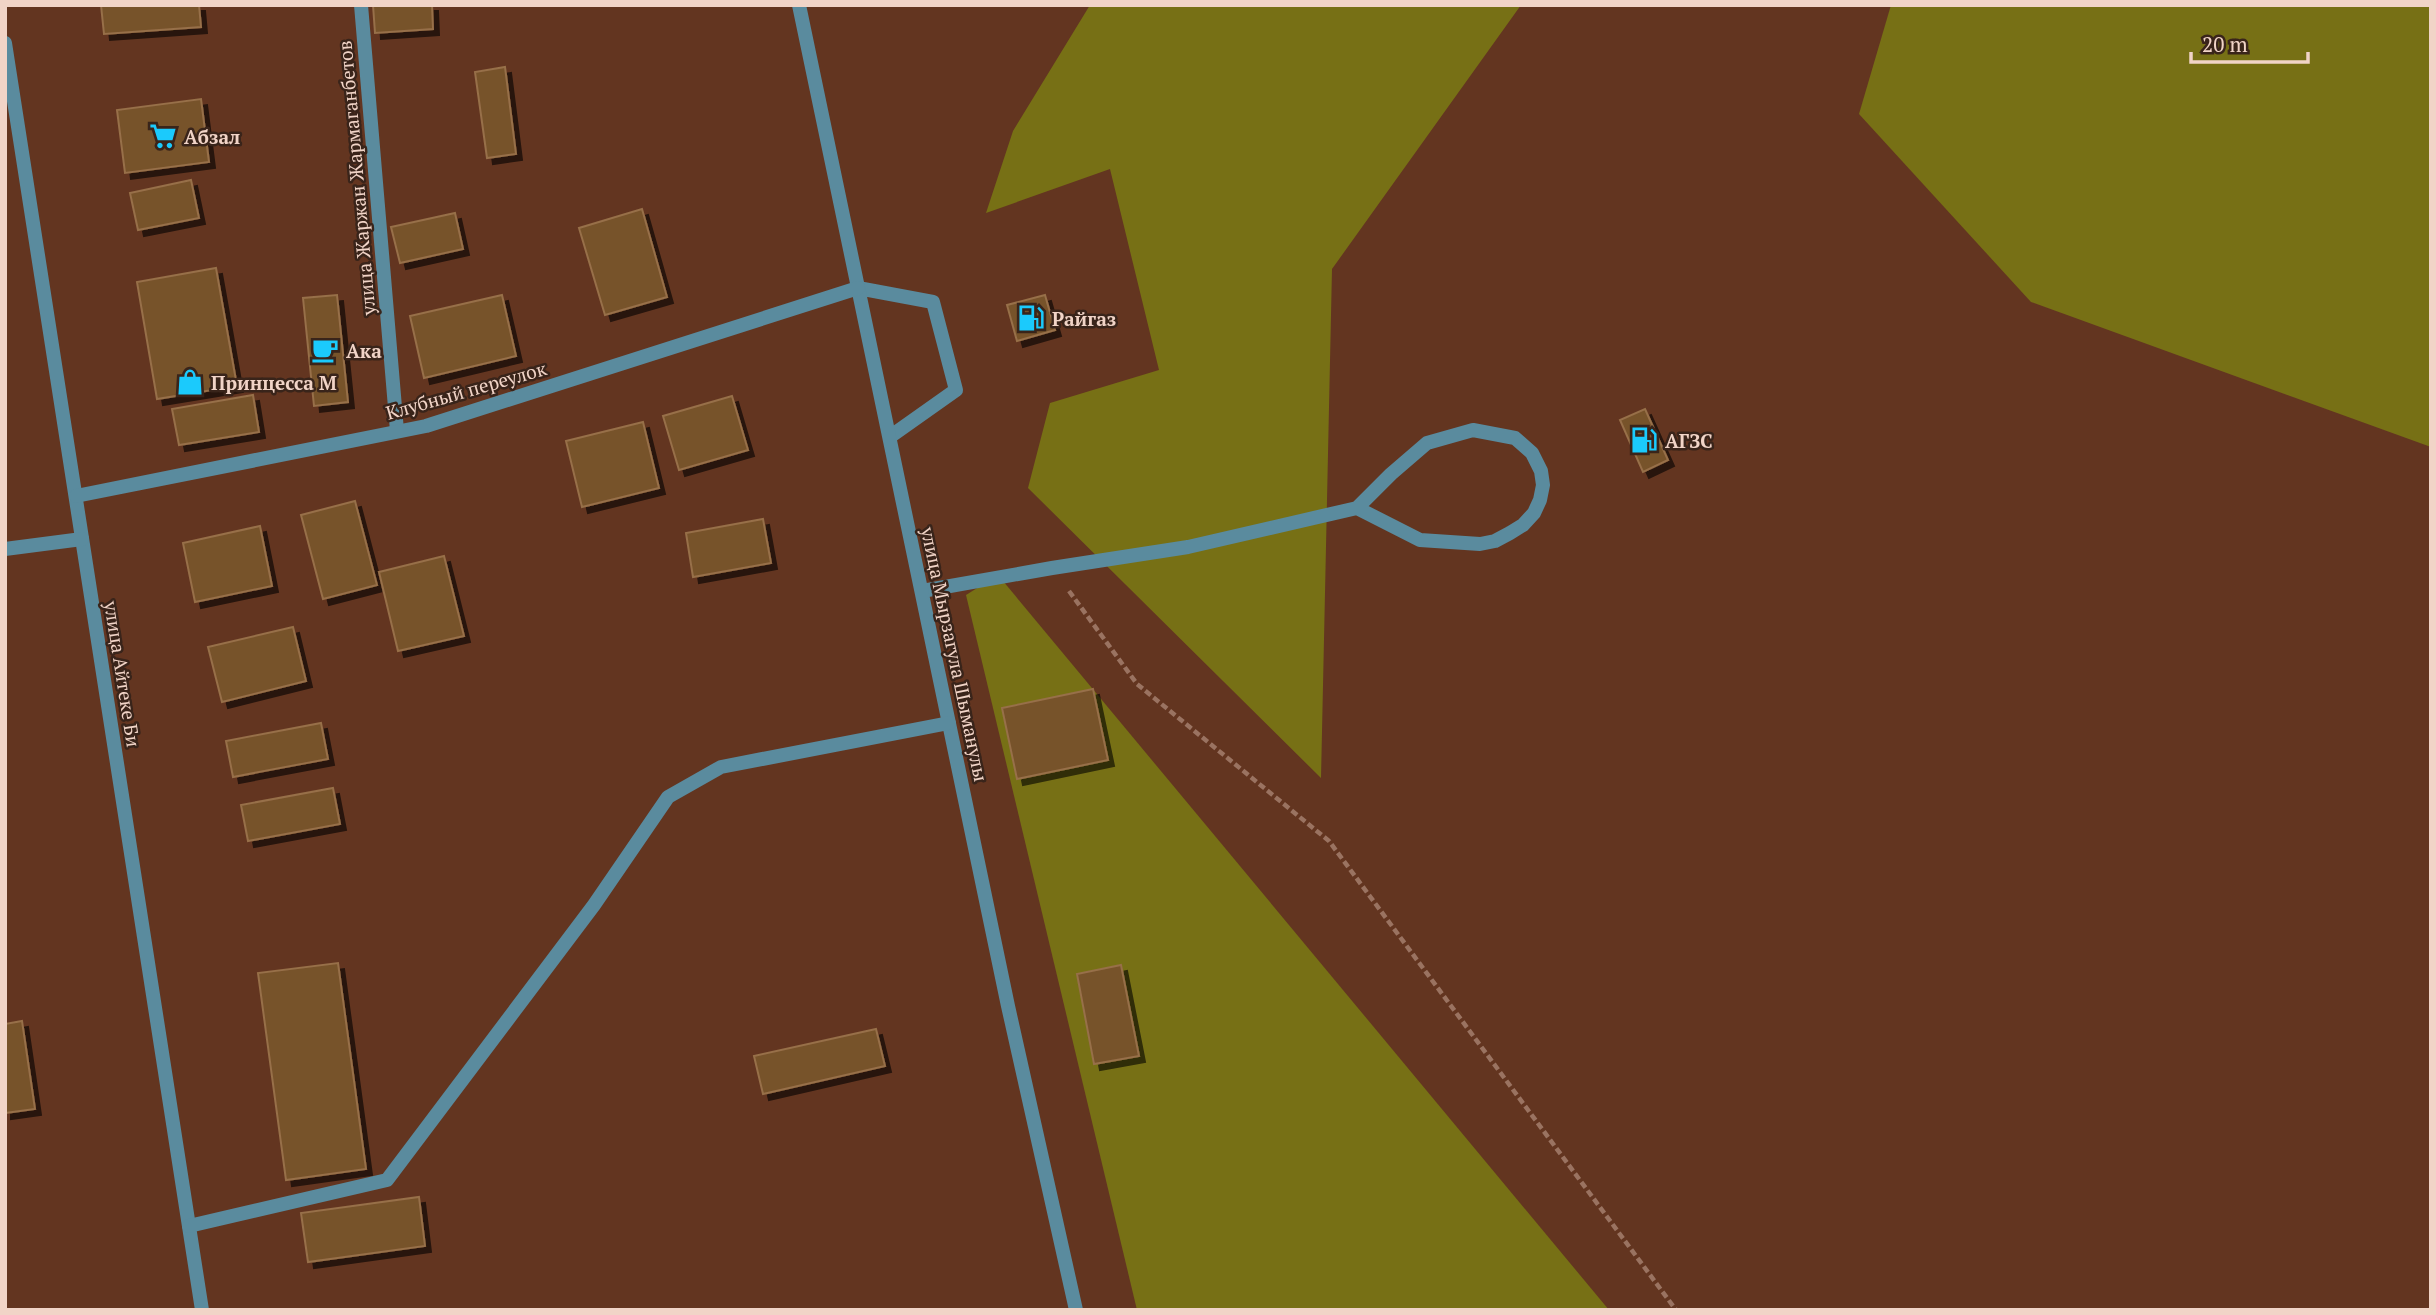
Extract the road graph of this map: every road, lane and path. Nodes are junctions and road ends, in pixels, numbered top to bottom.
1 (361, 5) edge
2 (799, 5) edge
3 (5, 43) edge
4 (858, 288) junction
5 (397, 431) junction
6 (891, 436) junction
7 (76, 496) junction
8 (1357, 508) junction
9 (82, 539) junction
10 (5, 549) edge
11 (1052, 568) junction
12 (922, 592) junction
13 (949, 723) junction
14 (189, 1226) junction
15 (202, 1310) edge
16 (1076, 1310) edge
17 (1676, 1310) edge

1 - 5 street, улица Жаржан Жармаганбетов
2 - 4 street, улица Мырзагула Шыманулы
3 - 7 street, улица Айтеке Би
4 - 5 street, Клубный переулок
4 - 6 street, улица Мырзагула Шыманулы
4 - 6 street
5 - 7 street, Клубный переулок
6 - 12 street, улица Мырзагула Шыманулы
7 - 9 street, улица Айтеке Би
8 - 8 street
8 - 11 street
9 - 10 street
9 - 14 street, улица Айтеке Би
11 - 12 street
11 - 17 path
12 - 13 street, улица Мырзагула Шыманулы
13 - 14 street
13 - 16 street, улица Мырзагула Шыманулы
14 - 15 street, улица Айтеке Би

